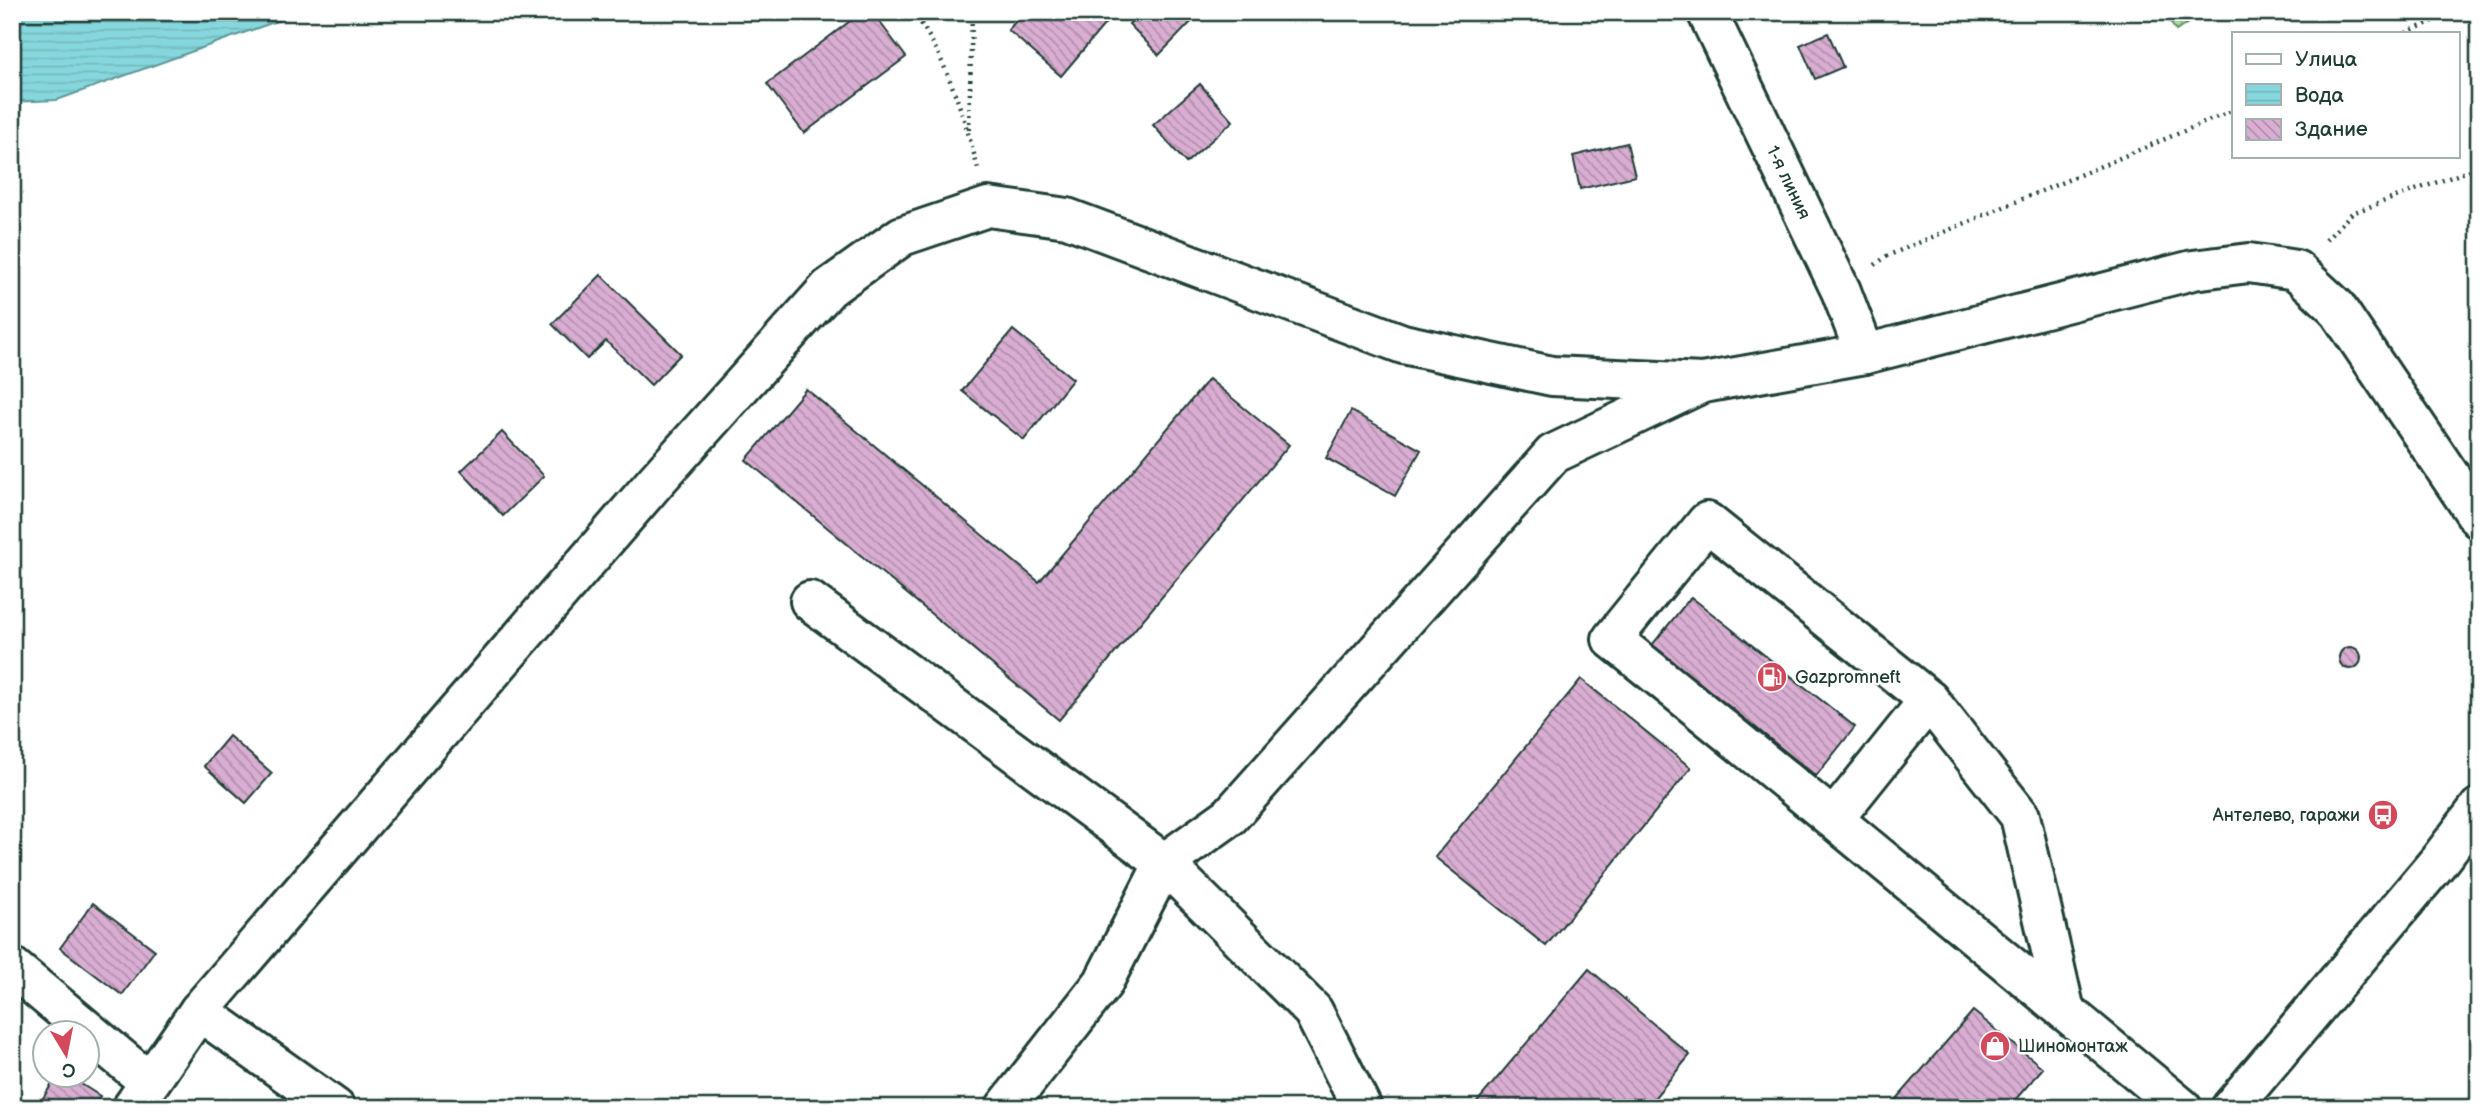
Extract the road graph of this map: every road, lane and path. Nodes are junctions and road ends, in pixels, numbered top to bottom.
1 (913, 12) edge
2 (972, 12) edge
3 (1707, 12) edge
4 (2453, 12) edge
5 (2408, 32) edge
6 (2232, 111) edge
7 (969, 132) junction
8 (2479, 167) edge
9 (988, 207) junction
10 (2295, 270) junction
11 (1841, 291) junction
12 (1865, 354) junction
13 (1703, 383) junction
14 (2479, 519) edge
15 (810, 601) dead end
16 (1929, 700) junction
17 (2479, 808) edge
18 (1835, 817) junction
19 (1164, 863) junction
20 (12, 967) edge
21 (199, 1011) junction
22 (2065, 1011) junction
23 (141, 1095) edge
24 (335, 1108) edge
25 (1005, 1108) edge
26 (1362, 1108) edge
27 (2182, 1108) edge
28 (2231, 1108) edge

1 - 7 path
2 - 7 path
3 - 11 street, 1-я линия
4 - 5 path
6 - 11 path
7 - 9 path
8 - 10 path
9 - 13 street
9 - 21 street
10 - 12 street
10 - 14 street
11 - 12 street, 1-я линия
12 - 13 street
13 - 19 street
15 - 19 street
16 - 18 street
16 - 18 street
16 - 22 street
17 - 28 street
18 - 22 street
19 - 25 street
19 - 26 street
20 - 23 street
21 - 23 street
21 - 24 street
22 - 27 street

